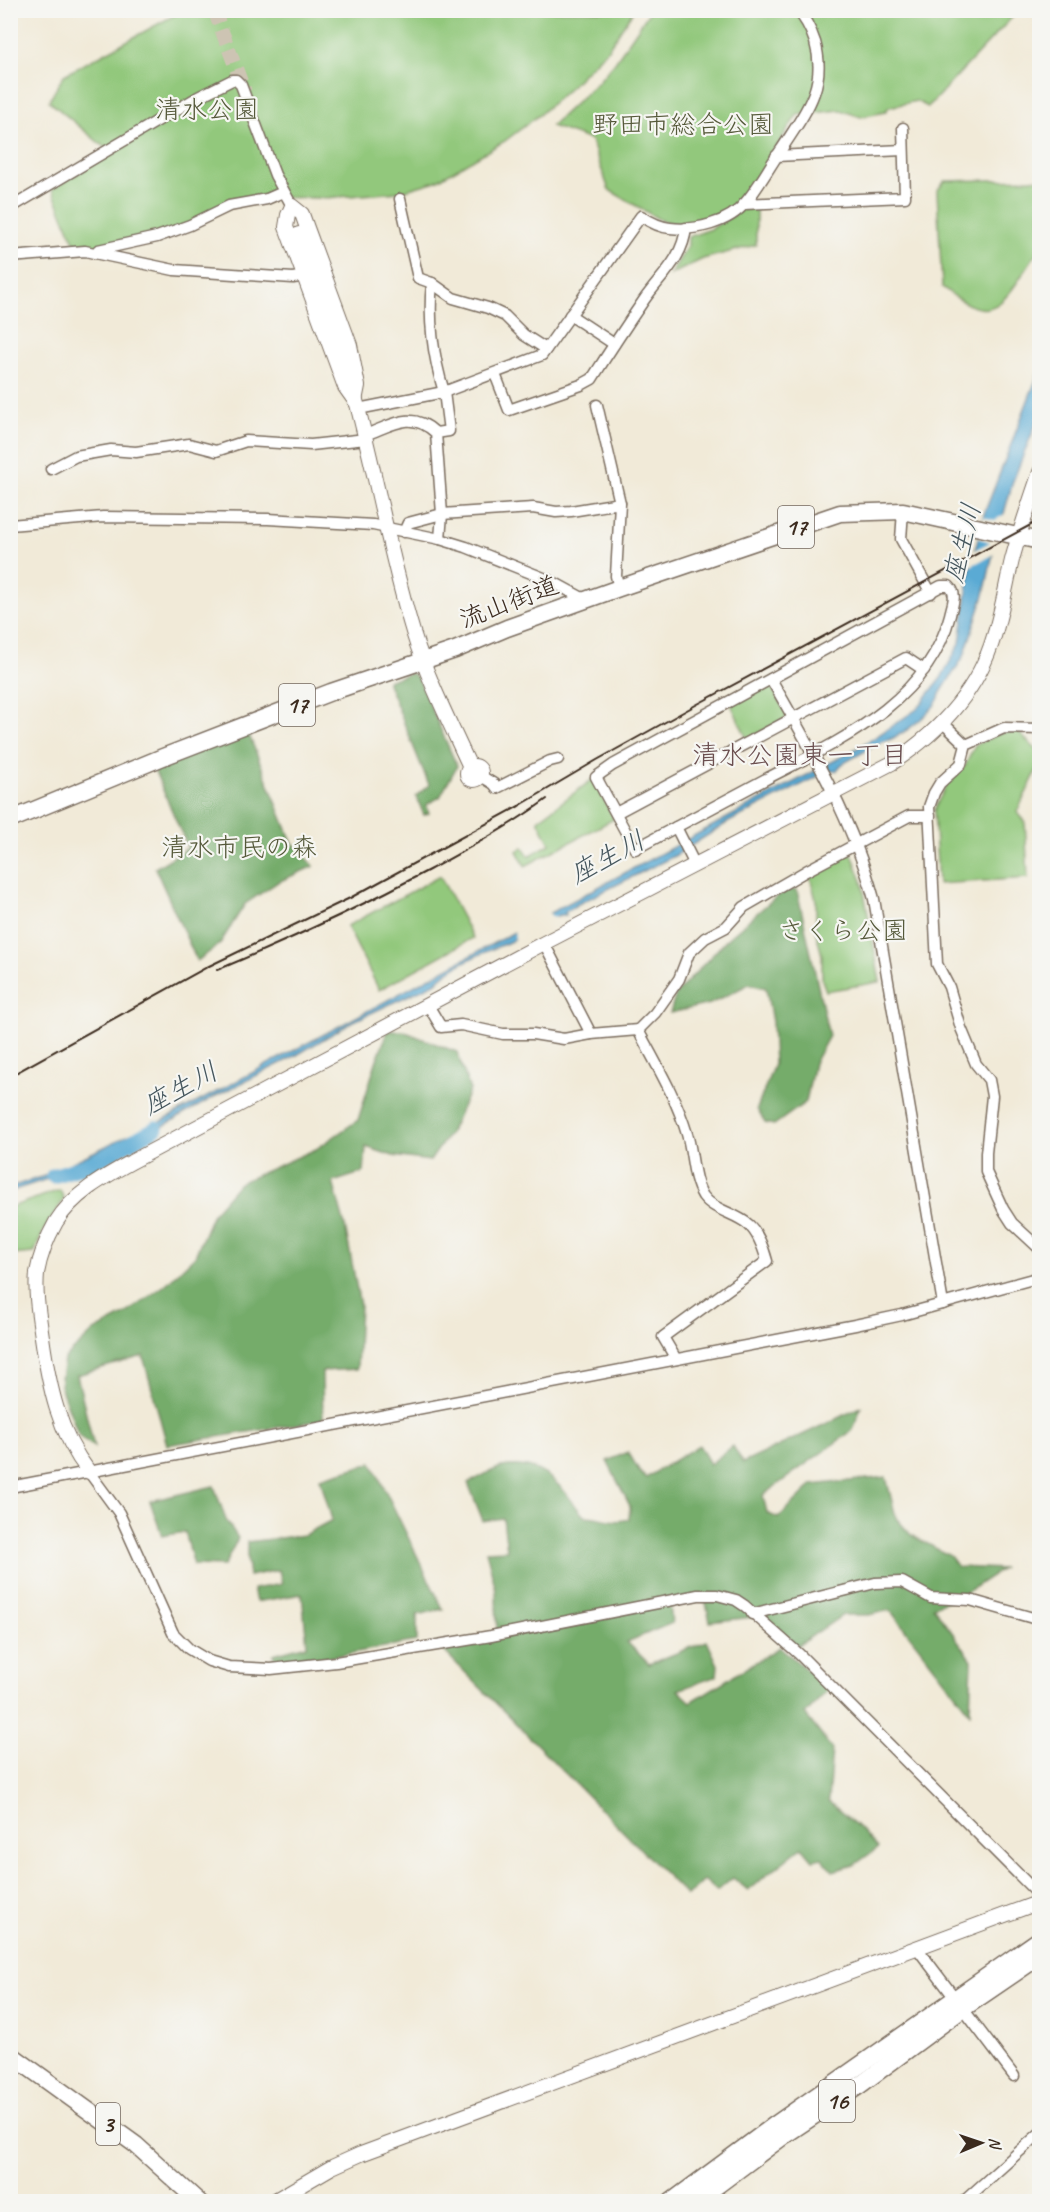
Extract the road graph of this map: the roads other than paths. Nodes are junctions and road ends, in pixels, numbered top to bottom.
1 (797, 10) edge
2 (903, 128) dead end
3 (903, 150) junction
4 (777, 156) junction
5 (283, 192) junction
6 (400, 199) dead end
7 (744, 204) junction
8 (292, 206) junction
9 (10, 208) edge
10 (686, 228) junction
11 (299, 234) dead end
12 (94, 252) junction
13 (10, 257) edge
14 (305, 276) junction
15 (432, 283) junction
16 (570, 315) junction
17 (614, 344) junction
18 (546, 349) junction
19 (495, 374) junction
20 (444, 392) junction
21 (356, 405) junction
22 (597, 405) dead end
23 (436, 433) junction
24 (365, 437) junction
25 (51, 470) dead end
26 (1040, 472) edge
27 (620, 503) junction
28 (903, 511) junction
29 (442, 514) junction
30 (10, 525) edge
31 (385, 527) junction
32 (404, 531) junction
33 (1014, 536) junction
34 (440, 539) junction
35 (1040, 541) edge
36 (619, 588) junction
37 (930, 593) junction
38 (586, 600) junction
39 (423, 661) junction
40 (924, 669) junction
41 (771, 679) junction
42 (793, 718) junction
43 (944, 723) junction
44 (1040, 729) edge
45 (966, 745) junction
46 (814, 757) junction
47 (558, 759) dead end
48 (475, 772) joint
49 (830, 789) junction
50 (616, 813) junction
51 (930, 816) junction
52 (10, 820) edge
53 (678, 830) junction
54 (857, 845) junction
55 (692, 859) junction
56 (544, 943) junction
57 (428, 1005) junction
58 (638, 1030) junction
59 (591, 1034) junction
60 (1040, 1249) edge
61 (1040, 1276) edge
62 (943, 1304) junction
63 (676, 1359) junction
64 (90, 1472) junction
65 (10, 1487) edge
66 (752, 1614) junction
67 (1040, 1620) edge
68 (1040, 1896) edge
69 (1040, 1902) edge
70 (1040, 1939) edge
71 (917, 1948) junction
72 (1040, 1956) edge
73 (960, 2003) junction
74 (10, 2054) edge
75 (1014, 2076) dead end
76 (776, 2124) junction
77 (1040, 2133) edge
78 (705, 2191) edge
79 (199, 2202) edge
80 (272, 2202) edge
81 (657, 2202) edge
82 (671, 2202) edge
83 (694, 2202) edge
84 (963, 2202) edge

1 - 4 street
2 - 3 street
3 - 4 street
3 - 7 street
4 - 7 street
5 - 8 street
5 - 9 street
5 - 12 street
6 - 15 street
7 - 10 street
8 - 14 street
8 - 21 street
10 - 16 street
10 - 17 street
11 - 21 street
12 - 13 street
12 - 14 street
14 - 21 street
15 - 18 street
15 - 20 street
16 - 17 street
16 - 18 street
17 - 19 street
18 - 19 street
19 - 20 street
20 - 21 street
20 - 23 street
21 - 24 street
22 - 27 street
23 - 24 street
23 - 29 street
24 - 25 street
24 - 31 street
26 - 33 street
27 - 29 street
27 - 36 street
28 - 33 main road, 流山街道 / 17
28 - 36 main road, 流山街道 / 17
28 - 37 street
29 - 32 street
29 - 34 street
30 - 31 street
31 - 32 street
31 - 39 street
32 - 34 street
33 - 35 main road, 流山街道 / 17
33 - 43 street
34 - 38 street
36 - 38 main road, 流山街道 / 17
37 - 40 street
37 - 41 street
38 - 39 main road, 流山街道 / 17
39 - 48 street
39 - 52 main road, 流山街道 / 17
40 - 42 street
40 - 46 street
41 - 42 street
41 - 50 street
42 - 46 street
42 - 50 street
43 - 45 street
43 - 49 street
44 - 45 street
45 - 51 street
46 - 49 street
46 - 53 street
47 - 48 street
49 - 54 street
49 - 55 street
50 - 53 street
51 - 54 street
51 - 60 street
53 - 55 street
54 - 58 street
54 - 62 street
55 - 56 street
56 - 57 street
56 - 59 street
57 - 59 street
57 - 64 street
58 - 59 street
58 - 63 street
61 - 62 street
62 - 63 street
63 - 64 street
64 - 65 street
64 - 66 street
66 - 67 street
66 - 68 street
69 - 71 street
70 - 73 main road, 16
71 - 73 street
71 - 80 street
72 - 73 main road, 16
73 - 75 street
73 - 76 main road, 16
73 - 78 main road, 16
74 - 79 main road, 3
76 - 78 main road, 16
76 - 81 main road, 16
77 - 84 street
78 - 82 main road, 16
78 - 83 main road, 16

